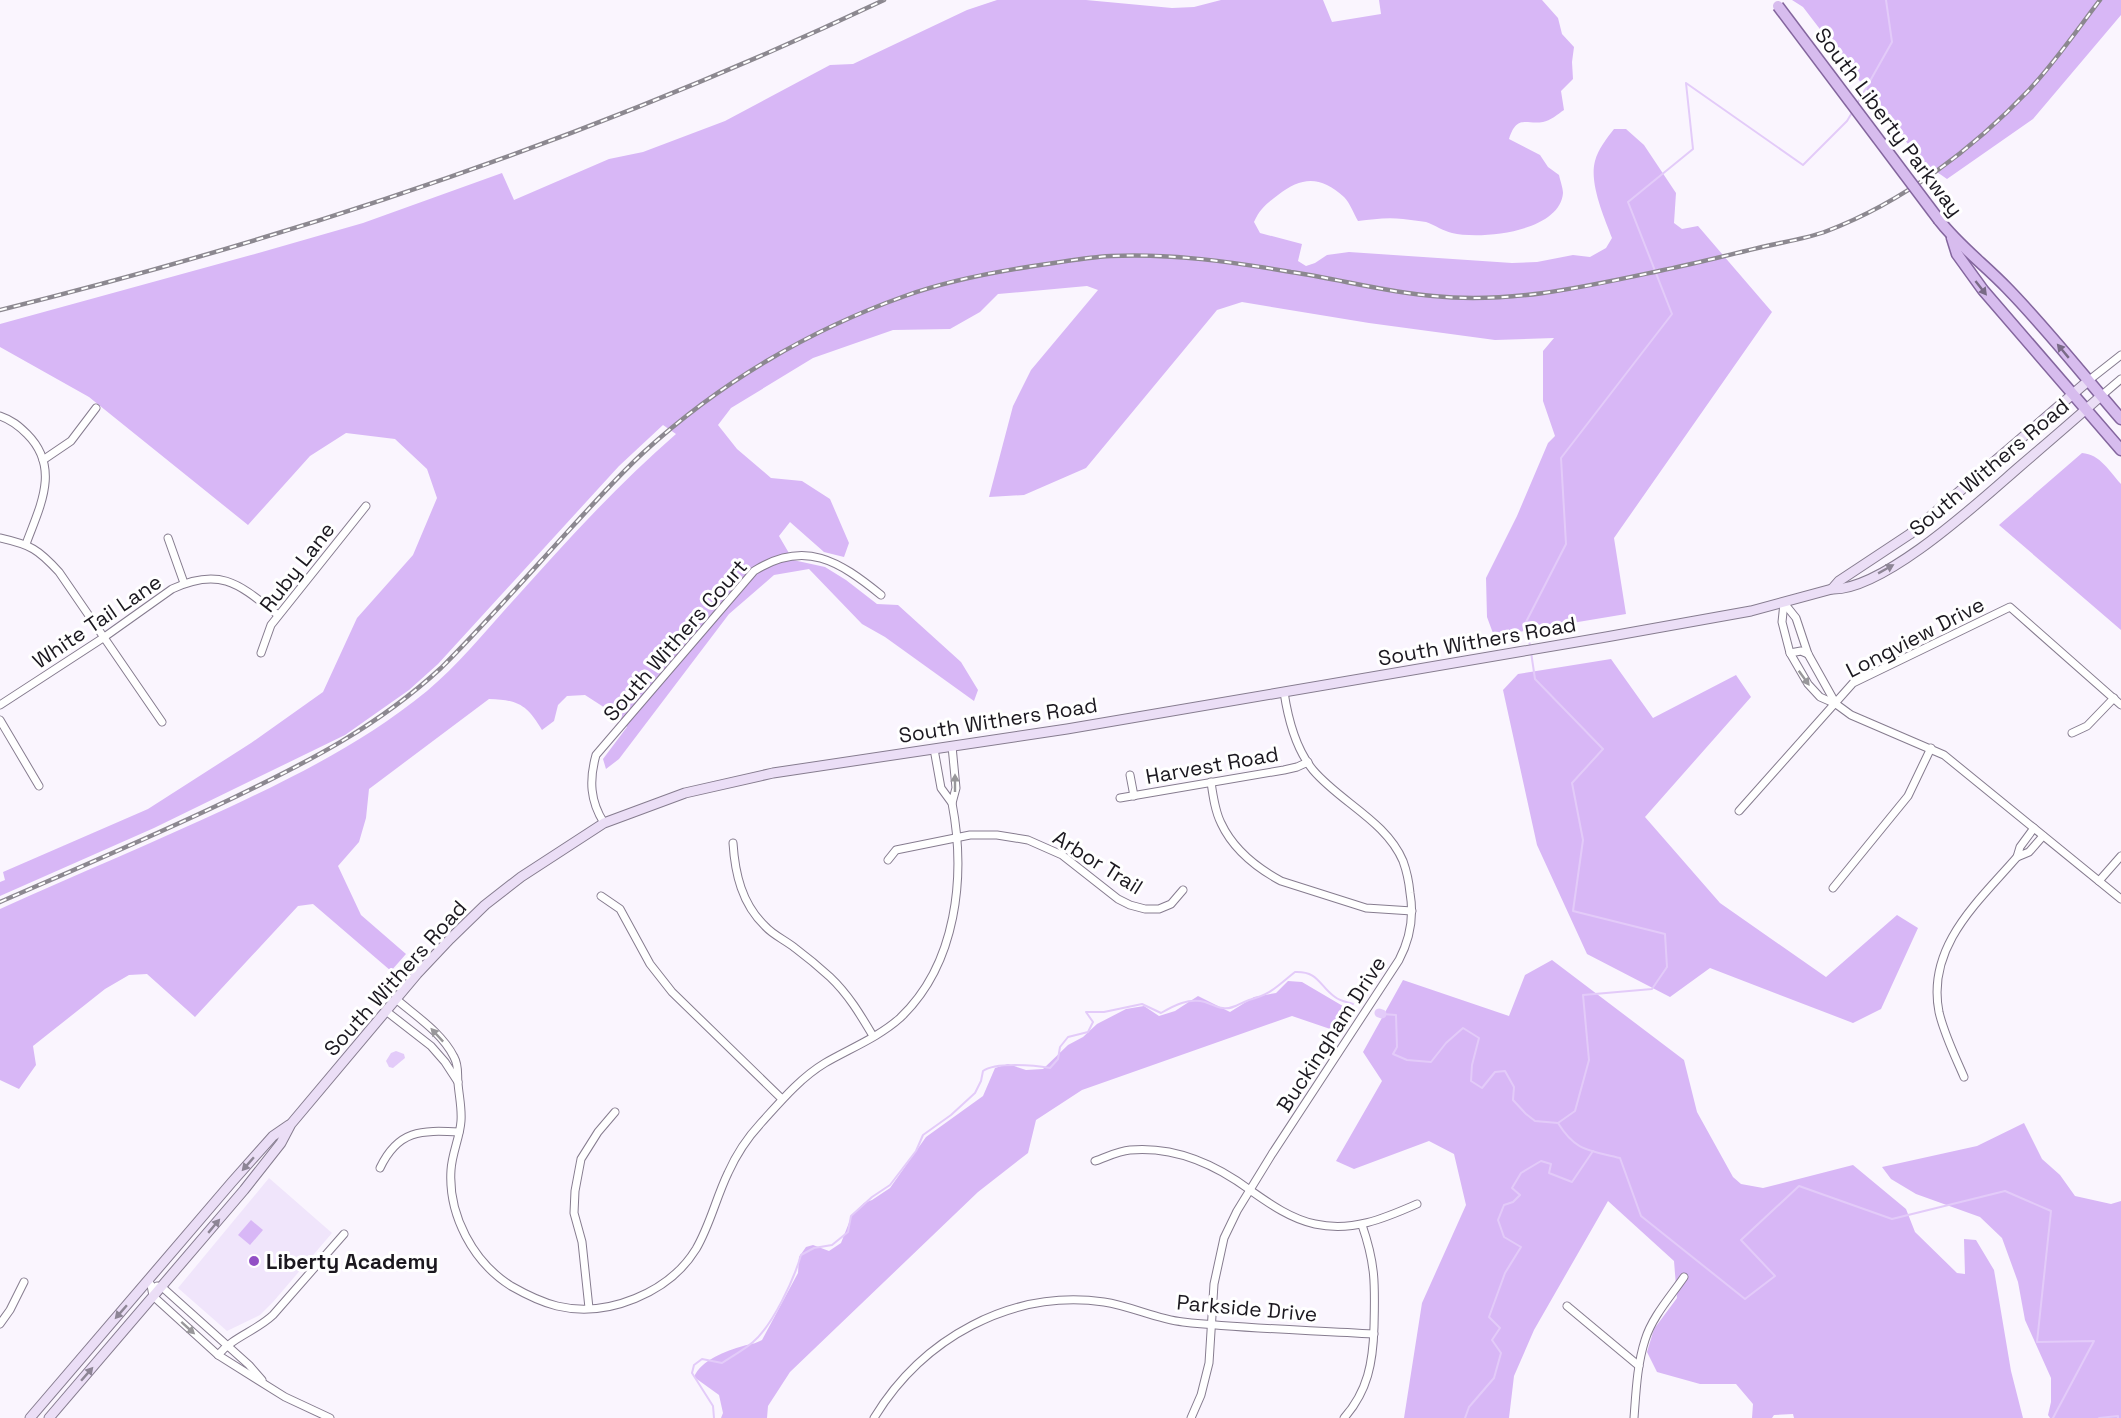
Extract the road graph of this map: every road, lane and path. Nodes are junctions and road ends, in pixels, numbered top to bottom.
1 (1776, 3) edge
2 (1952, 238) junction
3 (2121, 355) edge
4 (2121, 379) edge
5 (2088, 381) junction
6 (2073, 394) junction
7 (2101, 396) junction
8 (96, 408) dead end
9 (2086, 409) junction
10 (0, 416) edge
11 (2121, 419) edge
12 (2121, 450) edge
13 (43, 460) junction
14 (366, 506) dead end
15 (0, 538) edge
16 (168, 538) dead end
17 (26, 544) junction
18 (184, 583) junction
19 (1832, 589) junction
20 (881, 595) dead end
21 (1784, 603) junction
22 (278, 615) junction
23 (103, 638) junction
24 (261, 653) dead end
25 (1790, 653) junction
26 (1808, 654) junction
27 (1284, 692) junction
28 (2114, 698) junction
29 (1836, 704) junction
30 (0, 705) edge
31 (2121, 705) edge
32 (0, 720) edge
33 (162, 722) dead end
34 (2072, 733) dead end
35 (952, 746) junction
36 (1931, 748) junction
37 (934, 749) junction
38 (1308, 762) junction
39 (1130, 776) dead end
40 (1211, 782) junction
41 (39, 786) dead end
42 (1134, 796) junction
43 (1120, 798) dead end
44 (952, 803) junction
45 (1739, 811) dead end
46 (604, 823) junction
47 (2034, 828) junction
48 (2043, 836) junction
49 (957, 838) junction
50 (733, 843) dead end
51 (2017, 856) junction
52 (2121, 856) edge
53 (888, 860) dead end
54 (2098, 881) junction
55 (1833, 888) dead end
56 (1183, 890) dead end
57 (602, 896) dead end
58 (2121, 899) edge
59 (1412, 911) junction
60 (396, 999) junction
61 (386, 1011) junction
62 (873, 1036) junction
63 (1964, 1077) dead end
64 (458, 1082) junction
65 (782, 1099) junction
66 (615, 1112) dead end
67 (291, 1124) junction
68 (459, 1132) junction
69 (1095, 1161) dead end
70 (380, 1168) dead end
71 (1250, 1190) junction
72 (1417, 1204) dead end
73 (1362, 1226) junction
74 (344, 1234) dead end
75 (1684, 1277) dead end
76 (24, 1282) dead end
77 (150, 1282) junction
78 (162, 1287) junction
79 (153, 1296) junction
80 (1567, 1306) dead end
81 (589, 1308) junction
82 (0, 1324) edge
83 (1212, 1324) junction
84 (1374, 1334) junction
85 (226, 1344) junction
86 (218, 1355) junction
87 (1639, 1366) junction
88 (266, 1384) junction
89 (1195, 1417) edge
90 (30, 1418) edge
91 (49, 1418) edge
92 (330, 1418) edge
93 (874, 1418) edge
94 (1344, 1418) edge
95 (1634, 1418) edge

1 - 2 main road, South Liberty Parkway, bridge
5 -> 2 main road, South Liberty Parkway
2 -> 6 main road, South Liberty Parkway
3 - 5 street
4 - 7 street
5 - 6 main road, South Withers Road
5 - 7 main road, South Liberty Parkway
6 - 9 main road, South Liberty Parkway
6 - 19 main road, South Withers Road
7 - 9 main road, South Withers Road
7 - 11 main road, South Liberty Parkway
8 - 13 street
9 - 12 main road, South Liberty Parkway
19 -> 9 main road, South Withers Road
10 - 13 street
13 - 17 street
14 - 22 street, Ruby Lane
15 - 17 street
16 - 18 street
17 - 23 street
18 - 22 street, White Tail Lane
18 - 23 street, White Tail Lane
19 - 21 main road, South Withers Road
20 - 46 street, South Withers Court
21 - 25 street
21 - 26 street
21 - 27 main road, South Withers Road
22 - 24 street, Ruby Lane
23 - 30 street, White Tail Lane
23 - 33 street
25 - 26 street
25 -> 29 street
26 - 29 street
27 - 35 main road, South Withers Road
27 - 38 street, Buckingham Drive
28 - 29 street, Longview Drive
28 - 31 street, Longview Drive
28 - 34 street
29 - 36 street
29 - 45 street
32 - 41 street
35 - 37 main road, South Withers Road
44 -> 35 street
36 - 47 street
36 - 55 street
37 - 44 street
37 - 46 main road, South Withers Road
38 - 40 street, Harvest Road
38 - 59 street, Buckingham Drive
39 - 42 street
40 - 42 street, Harvest Road
40 - 59 street
42 - 43 street, Harvest Road
44 - 49 street
46 - 60 main road, South Withers Road
47 - 48 street
47 - 51 street
48 - 51 street
48 - 54 street
49 - 53 street, Arbor Trail
49 - 56 street, Arbor Trail
49 - 62 street
50 - 62 street
51 - 63 street
52 - 54 street
54 - 58 street
57 - 65 street
59 - 71 street, Buckingham Drive
60 - 61 main road, South Withers Road
64 -> 60 street
61 - 64 street
61 - 67 main road, South Withers Road
62 - 65 street
64 - 68 street
65 - 81 street
66 - 81 street
67 -> 77 main road, South Withers Road
78 -> 67 main road, South Withers Road
68 - 70 street
68 - 81 street
69 - 71 street
71 - 73 street
71 - 83 street, Buckingham Drive
72 - 73 street
73 - 84 street
74 - 85 street
75 - 87 street
76 - 82 street
77 - 78 street
77 - 79 street
77 -> 90 main road, South Withers Road
78 - 79 main road, South Withers Road
78 - 85 street
79 -> 86 street
91 -> 79 main road, South Withers Road
80 - 87 street
83 - 84 street, Parkside Drive
83 - 89 street, Buckingham Drive
83 - 93 street, Parkside Drive
84 - 94 street
85 - 86 street
85 - 88 street
86 - 88 street
87 - 95 street
88 - 92 street

